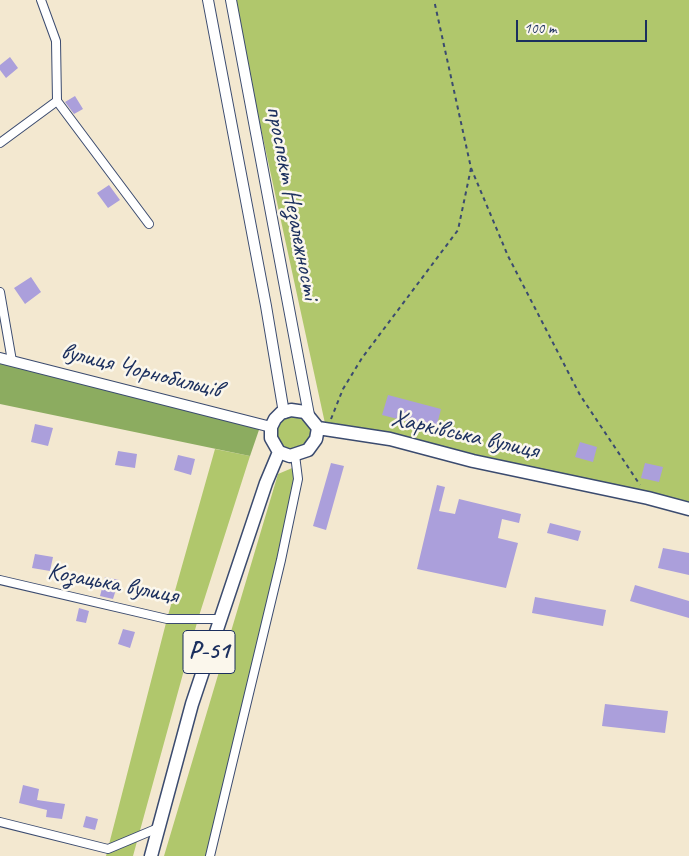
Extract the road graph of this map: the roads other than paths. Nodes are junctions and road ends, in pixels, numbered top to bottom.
1 (40, 0) edge
2 (208, 0) edge
3 (231, 0) edge
4 (56, 101) junction
5 (0, 143) edge
6 (149, 224) dead end
7 (0, 292) edge
8 (0, 358) edge
9 (12, 361) junction
10 (284, 413) junction
11 (309, 415) junction
12 (271, 427) junction
13 (323, 428) junction
14 (279, 452) junction
15 (294, 455) junction
16 (689, 509) edge
17 (0, 580) edge
18 (220, 619) junction
19 (0, 822) edge
20 (158, 828) junction
21 (151, 856) edge
22 (210, 856) edge

1 - 4 street
2 - 10 street, проспект Незалежності
3 - 11 street, проспект Незалежності
4 - 5 street
4 - 6 street
7 - 9 street
8 - 9 street, вулиця Чорнобильців
9 - 12 street, вулиця Чорнобильців
10 - 11 main road
10 - 12 main road
11 - 13 main road
12 - 14 main road
13 - 15 main road
13 - 16 main road, Харківська вулиця
14 - 15 main road
14 - 18 main road, Р-51
15 - 22 street
17 - 18 street, Козацька вулиця
18 - 20 main road, Р-51
19 - 20 street
20 - 21 main road, Р-51

